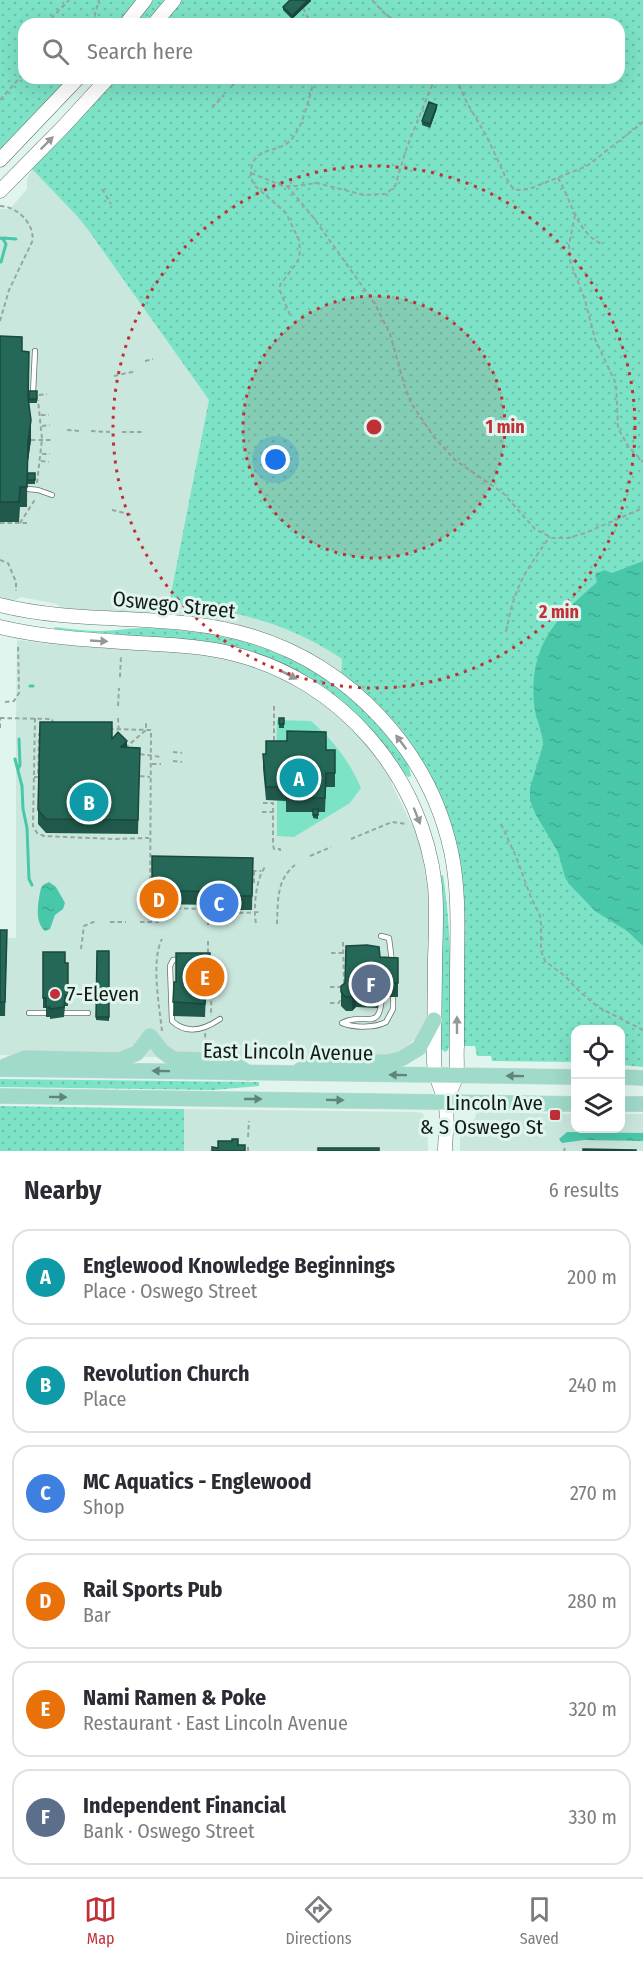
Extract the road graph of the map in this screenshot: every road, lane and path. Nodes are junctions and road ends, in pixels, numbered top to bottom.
1 (69, 0) edge
2 (99, 0) edge
3 (145, 0) edge
4 (174, 0) edge
5 (372, 0) edge
6 (299, 4) edge
7 (50, 18) edge
8 (94, 18) edge
9 (131, 18) edge
10 (159, 18) edge
11 (308, 18) edge
12 (391, 18) edge
13 (18, 80) edge
14 (72, 84) edge
15 (102, 84) edge
16 (313, 84) edge
17 (432, 84) edge
18 (459, 84) edge
19 (224, 95) dead end
20 (0, 99) edge
21 (212, 108) dead end
22 (642, 123) edge
23 (0, 160) edge
24 (250, 173) junction
25 (557, 177) junction
26 (287, 186) junction
27 (102, 189) dead end
28 (0, 191) edge
29 (111, 204) dead end
30 (0, 207) edge
31 (575, 215) junction
32 (602, 244) dead end
33 (290, 315) dead end
34 (0, 321) edge
35 (34, 351) dead end
36 (153, 359) dead end
37 (145, 362) dead end
38 (136, 371) dead end
39 (114, 376) dead end
40 (33, 393) edge
41 (47, 394) dead end
42 (49, 415) dead end
43 (41, 416) junction
44 (50, 425) dead end
45 (42, 426) junction
46 (67, 430) dead end
47 (80, 431) dead end
48 (91, 431) dead end
49 (110, 432) dead end
50 (122, 432) dead end
51 (144, 432) dead end
52 (42, 439) junction
53 (31, 440) edge
54 (52, 440) dead end
55 (42, 454) junction
56 (50, 454) dead end
57 (41, 461) junction
58 (49, 462) dead end
59 (643, 462) edge
60 (37, 486) dead end
61 (28, 489) edge
62 (36, 492) dead end
63 (52, 495) dead end
64 (643, 508) edge
65 (112, 510) dead end
66 (133, 516) dead end
67 (0, 523) edge
68 (20, 524) junction
69 (30, 524) dead end
70 (549, 537) junction
71 (0, 560) edge
72 (16, 591) dead end
73 (0, 604) edge
74 (0, 627) edge
75 (506, 632) dead end
76 (18, 644) dead end
77 (121, 657) dead end
78 (120, 677) dead end
79 (119, 688) dead end
80 (5, 702) dead end
81 (118, 706) dead end
82 (274, 706) dead end
83 (0, 718) edge
84 (35, 718) junction
85 (118, 718) dead end
86 (146, 722) dead end
87 (39, 727) edge
88 (53, 727) edge
89 (0, 728) edge
90 (105, 729) edge
91 (118, 730) junction
92 (146, 730) junction
93 (39, 734) junction
94 (46, 736) edge
95 (274, 741) edge
96 (122, 750) junction
97 (173, 752) dead end
98 (182, 753) dead end
99 (151, 756) junction
100 (161, 756) dead end
101 (173, 761) dead end
102 (182, 762) dead end
103 (151, 764) junction
104 (161, 764) dead end
105 (140, 776) edge
106 (34, 777) junction
107 (150, 777) junction
108 (267, 793) edge
109 (263, 803) dead end
110 (267, 804) junction
111 (262, 812) dead end
112 (273, 812) junction
113 (408, 824) dead end
114 (501, 824) dead end
115 (150, 838) junction
116 (351, 839) dead end
117 (331, 847) dead end
118 (280, 851) dead end
119 (310, 856) dead end
120 (295, 865) dead end
121 (266, 866) dead end
122 (245, 870) edge
123 (254, 871) junction
124 (261, 871) junction
125 (142, 876) dead end
126 (150, 876) junction
127 (257, 885) junction
128 (140, 908) dead end
129 (150, 908) junction
130 (159, 908) junction
131 (208, 909) junction
132 (256, 912) junction
133 (261, 912) dead end
134 (96, 921) dead end
135 (110, 922) dead end
136 (126, 922) dead end
137 (140, 922) dead end
138 (256, 923) dead end
139 (278, 924) dead end
140 (208, 925) dead end
141 (381, 936) dead end
142 (162, 939) dead end
143 (208, 939) dead end
144 (343, 942) dead end
145 (81, 949) dead end
146 (208, 953) edge
147 (331, 953) dead end
148 (343, 953) junction
149 (390, 953) junction
150 (186, 959) edge
151 (343, 959) junction
152 (352, 959) edge
153 (385, 959) edge
154 (208, 965) edge
155 (393, 974) edge
156 (393, 984) edge
157 (383, 986) edge
158 (330, 987) dead end
159 (344, 987) junction
160 (77, 993) dead end
161 (206, 993) edge
162 (211, 993) junction
163 (66, 1001) edge
164 (330, 1003) dead end
165 (29, 1013) dead end
166 (88, 1013) dead end
167 (205, 1015) edge
168 (211, 1015) junction
169 (205, 1019) dead end
170 (220, 1019) dead end
171 (435, 1020) junction
172 (205, 1029) dead end
173 (643, 1030) edge
174 (162, 1037) dead end
175 (206, 1048) dead end
176 (0, 1069) edge
177 (248, 1073) junction
178 (292, 1073) junction
179 (435, 1075) junction
180 (456, 1075) junction
181 (571, 1077) edge
182 (625, 1077) edge
183 (643, 1078) edge
184 (0, 1096) edge
185 (445, 1102) junction
186 (571, 1104) edge
187 (625, 1104) edge
188 (643, 1104) edge
189 (249, 1121) dead end
190 (248, 1137) dead end
191 (239, 1148) edge
192 (248, 1149) edge
193 (445, 1151) edge

1 - 7 path
2 - 8 path
3 - 9 main road
4 - 10 main road
5 - 12 path
6 - 11 path
13 - 20 path
14 - 23 main road
28 -> 15 main road
16 - 24 path
17 - 26 path
18 - 25 path
19 - 21 path
22 - 25 path
24 - 26 path
24 - 33 path
25 - 31 path
26 - 70 path
27 - 29 path
30 - 34 path
31 - 32 path
31 - 59 path
35 - 40 lane
36 - 37 path
38 - 39 path
41 - 43 path
42 - 43 path
43 - 45 path
44 - 45 path
45 - 52 path
46 - 47 path
48 - 49 path
50 - 51 path
52 - 53 path
52 - 54 path
52 - 55 path
55 - 56 path
55 - 57 path
57 - 58 path
57 - 60 path
61 - 63 lane
62 - 68 path
64 - 70 path
65 - 66 path
67 - 68 path
68 - 69 path
70 - 75 path
71 - 72 path
180 -> 73 main road, Oswego Street
74 -> 171 main road, Oswego Street
76 - 80 path
77 - 78 path
79 - 81 path
82 - 95 path
83 - 84 path
83 - 89 path
84 - 88 path
84 - 106 path
85 - 91 path
86 - 92 path
87 - 93 path
90 - 91 path
91 - 92 path
91 - 96 path
92 - 96 path
92 - 99 path
93 - 94 path
93 - 106 path
96 - 99 path
97 - 98 path
99 - 100 path
99 - 103 path
101 - 102 path
103 - 104 path
103 - 107 path
105 - 107 path
106 - 115 path
107 - 115 path
108 - 110 path
109 - 110 path
110 - 112 path
111 - 112 path
112 - 118 path
113 - 116 path
114 - 173 path
115 - 126 path
117 - 119 path
120 - 139 path
121 - 124 path
122 - 123 path
123 - 124 path
123 - 127 path
124 - 127 path
125 - 126 path
126 - 129 path
127 - 132 path
128 - 129 path
129 - 130 path
130 - 131 path
130 - 137 path
131 - 132 path
131 - 140 path
132 - 133 path
132 - 138 path
134 - 145 path
135 - 136 path
141 - 149 lane
142 - 174 path
143 - 146 path
144 - 148 path
147 - 148 path
148 - 151 path
149 - 153 lane
149 - 155 lane
150 - 170 lane
151 - 152 path
151 - 159 path
154 - 162 path
156 - 157 lane
158 - 159 path
159 - 164 path
160 - 163 path
161 - 162 path
162 - 168 path
165 - 166 lane
167 - 168 path
168 - 169 path
171 - 178 main road
171 - 179 main road, Oswego Street
172 - 175 path
177 -> 176 main road, East Lincoln Avenue
176 - 177 main road
177 - 178 main road, East Lincoln Avenue
179 -> 178 main road, East Lincoln Avenue
179 - 180 main road, East Lincoln Avenue
179 - 185 main road, Oswego Street
181 -> 180 main road, East Lincoln Avenue
180 - 185 main road, Oswego Street
182 - 183 main road
184 -> 185 main road
185 - 186 main road
185 - 193 main road, Oswego Street
187 - 188 main road
189 - 190 path
191 - 192 path

